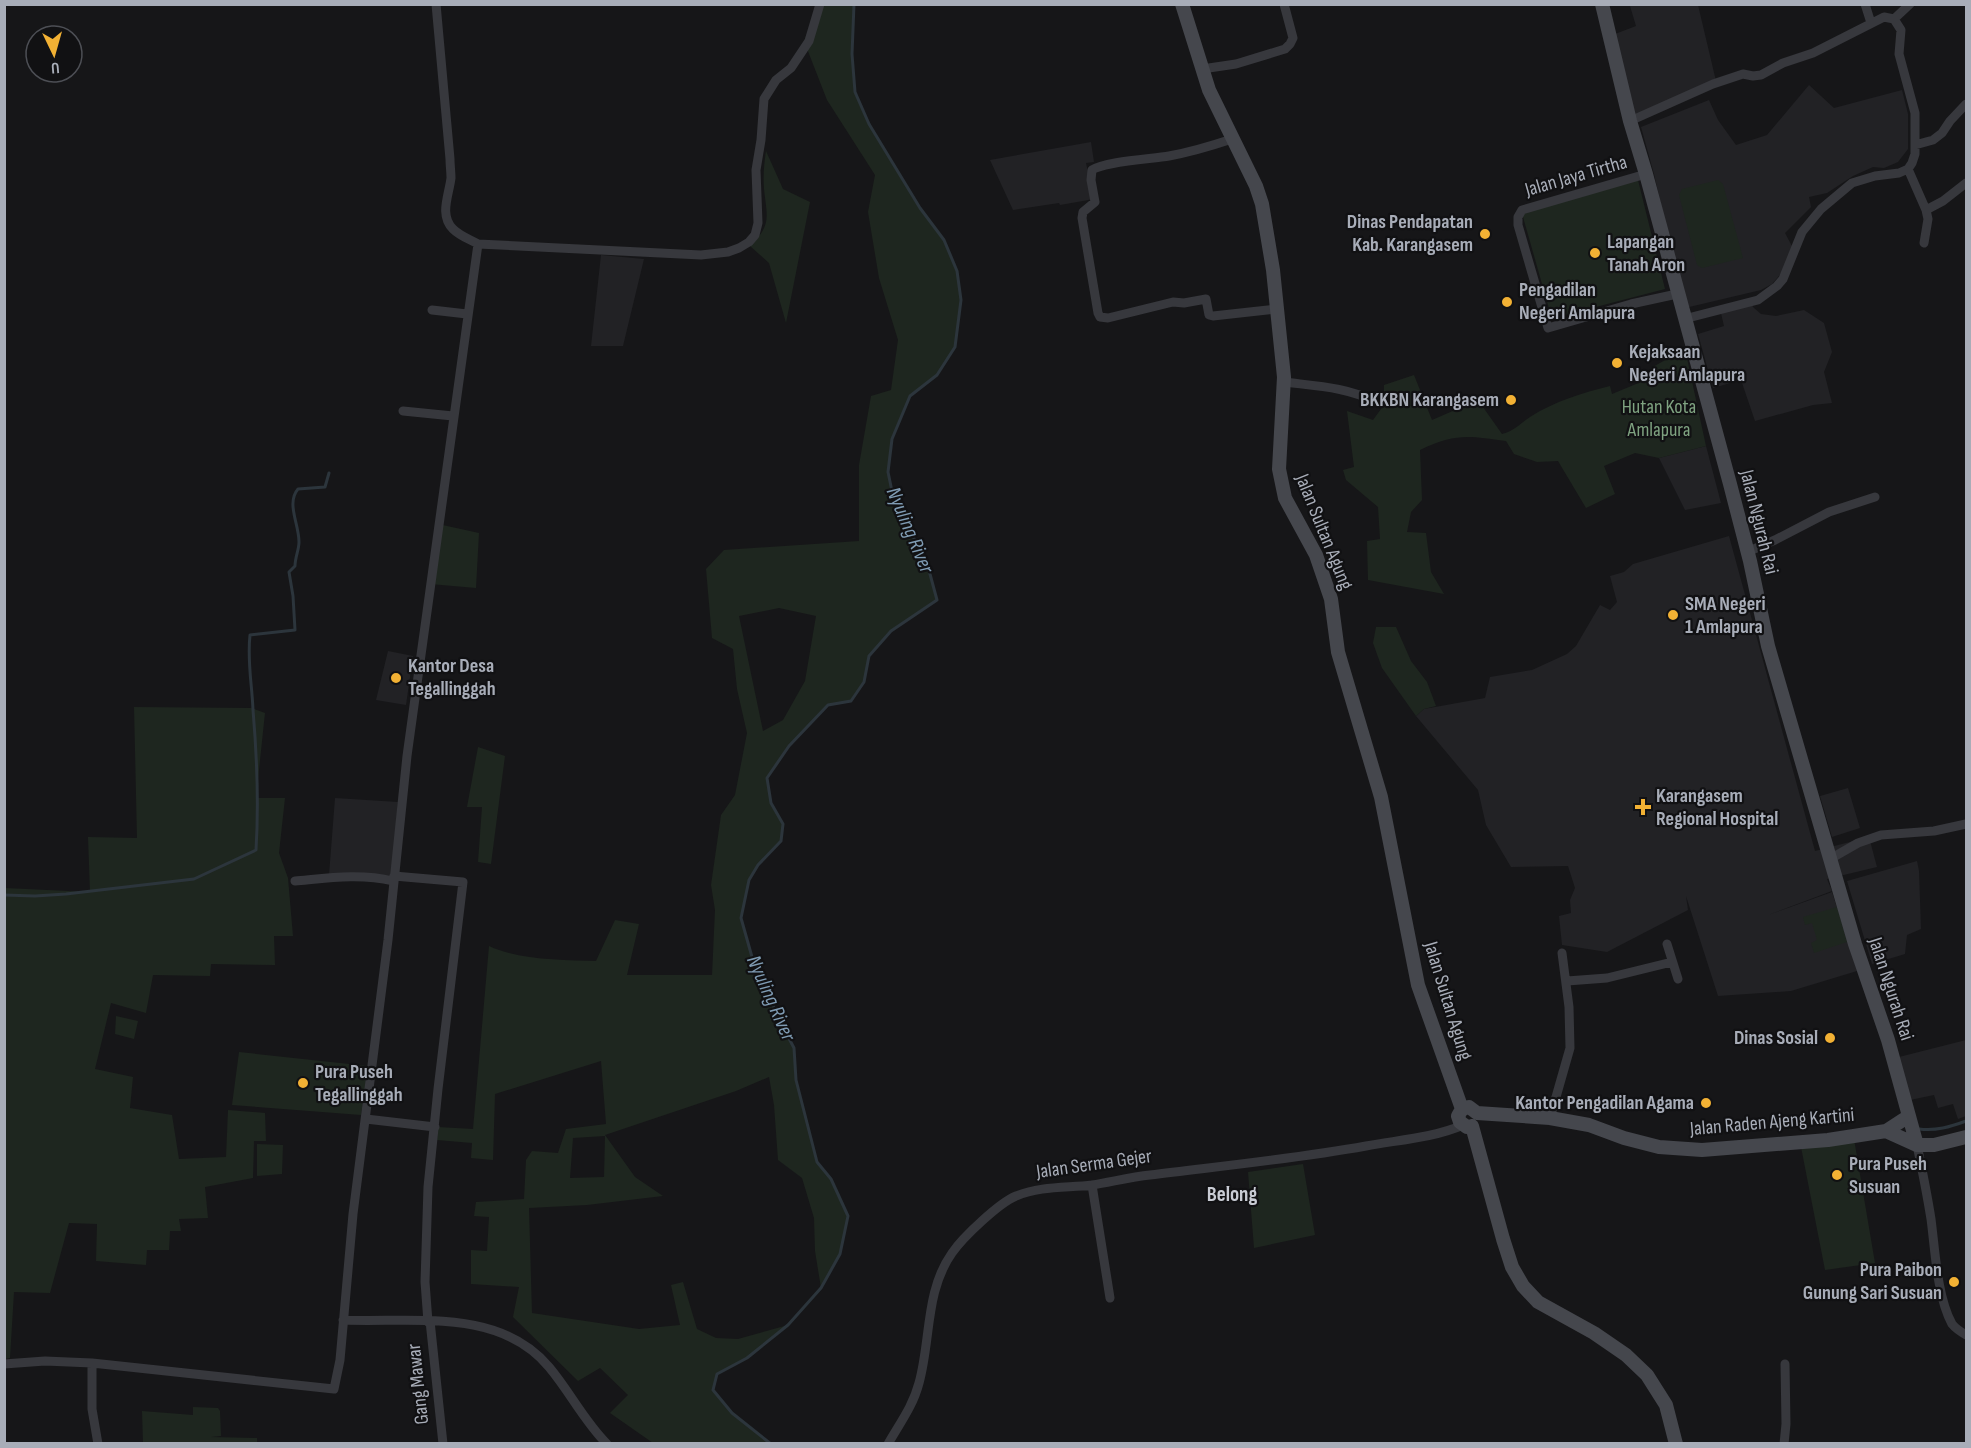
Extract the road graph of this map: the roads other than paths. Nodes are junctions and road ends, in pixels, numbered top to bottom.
1 (436, 4) edge
2 (820, 4) edge
3 (1182, 4) edge
4 (1284, 4) edge
5 (1602, 4) edge
6 (1865, 4) edge
7 (1910, 4) edge
8 (1894, 19) junction
9 (1871, 23) junction
10 (1202, 69) junction
11 (1966, 105) edge
12 (1630, 121) junction
13 (1232, 139) junction
14 (1915, 145) junction
15 (1908, 168) junction
16 (1646, 174) junction
17 (1966, 183) edge
18 (1926, 210) junction
19 (1924, 243) dead end
20 (477, 244) junction
21 (1677, 294) junction
22 (1277, 309) junction
23 (432, 310) dead end
24 (467, 314) junction
25 (1684, 319) junction
26 (1284, 382) junction
27 (1376, 402) dead end
28 (403, 411) dead end
29 (453, 416) junction
30 (1875, 497) dead end
31 (1747, 552) junction
32 (1966, 824) edge
33 (1830, 859) junction
34 (393, 878) junction
35 (295, 881) dead end
36 (1667, 944) dead end
37 (1562, 953) dead end
38 (1672, 962) junction
39 (1678, 979) dead end
40 (1567, 981) junction
41 (1909, 1116) junction
42 (1550, 1118) junction
43 (366, 1119) junction
44 (1464, 1120) junction
45 (435, 1126) junction
46 (1886, 1131) junction
47 (1966, 1137) edge
48 (1917, 1145) junction
49 (1092, 1185) junction
50 (1110, 1298) dead end
51 (343, 1320) junction
52 (429, 1322) junction
53 (1966, 1335) edge
54 (92, 1362) junction
55 (4, 1364) edge
56 (1785, 1364) dead end
57 (98, 1443) edge
58 (443, 1443) edge
59 (607, 1443) edge
60 (888, 1443) edge
61 (1676, 1443) edge
62 (1784, 1443) edge

1 - 20 street
2 - 20 street
3 - 10 street, Jalan Sultan Agung
4 - 10 street
5 - 12 street, Jalan Ngurah Rai
6 - 9 street
7 - 8 street
8 - 9 street
8 - 14 street
9 - 12 street
10 - 13 street, Jalan Sultan Agung
11 - 14 street
12 - 16 street, Jalan Ngurah Rai
13 - 22 street, Jalan Sultan Agung
13 - 22 street
14 - 15 street
15 - 18 street
15 - 25 street
16 - 21 street, Jalan Ngurah Rai
16 - 21 street, Jalan Jaya Tirtha
17 - 18 street
18 - 19 street
20 - 24 street
21 - 25 street, Jalan Ngurah Rai
22 - 26 street, Jalan Sultan Agung
23 - 24 street
24 - 29 street
25 - 31 street, Jalan Ngurah Rai
26 - 27 street
26 - 44 street, Jalan Sultan Agung
28 - 29 street
29 - 34 street
30 - 31 street
31 - 33 street, Jalan Ngurah Rai
32 - 33 street
33 - 41 street, Jalan Ngurah Rai
34 - 35 street
34 - 43 street
34 - 45 street, Gang Mawar
36 - 38 street
37 - 40 street
38 - 39 street
38 - 40 street
40 - 42 street
41 - 46 street, Jalan Raden Ajeng Kartini
41 - 48 street, Jalan Ngurah Rai
42 - 44 street, Jalan Raden Ajeng Kartini
42 - 46 street, Jalan Raden Ajeng Kartini
43 - 45 street
43 - 51 street
44 - 49 street, Jalan Serma Gejer
44 - 61 street, Jalan Sultan Agung
45 - 52 street, Gang Mawar
46 - 48 street
47 - 48 street
48 - 53 street
49 - 50 street
49 - 60 street, Jalan Serma Gejer
51 - 52 street
51 - 54 street
52 - 58 street, Gang Mawar
52 - 59 street
54 - 55 street
54 - 57 street
56 - 62 street

